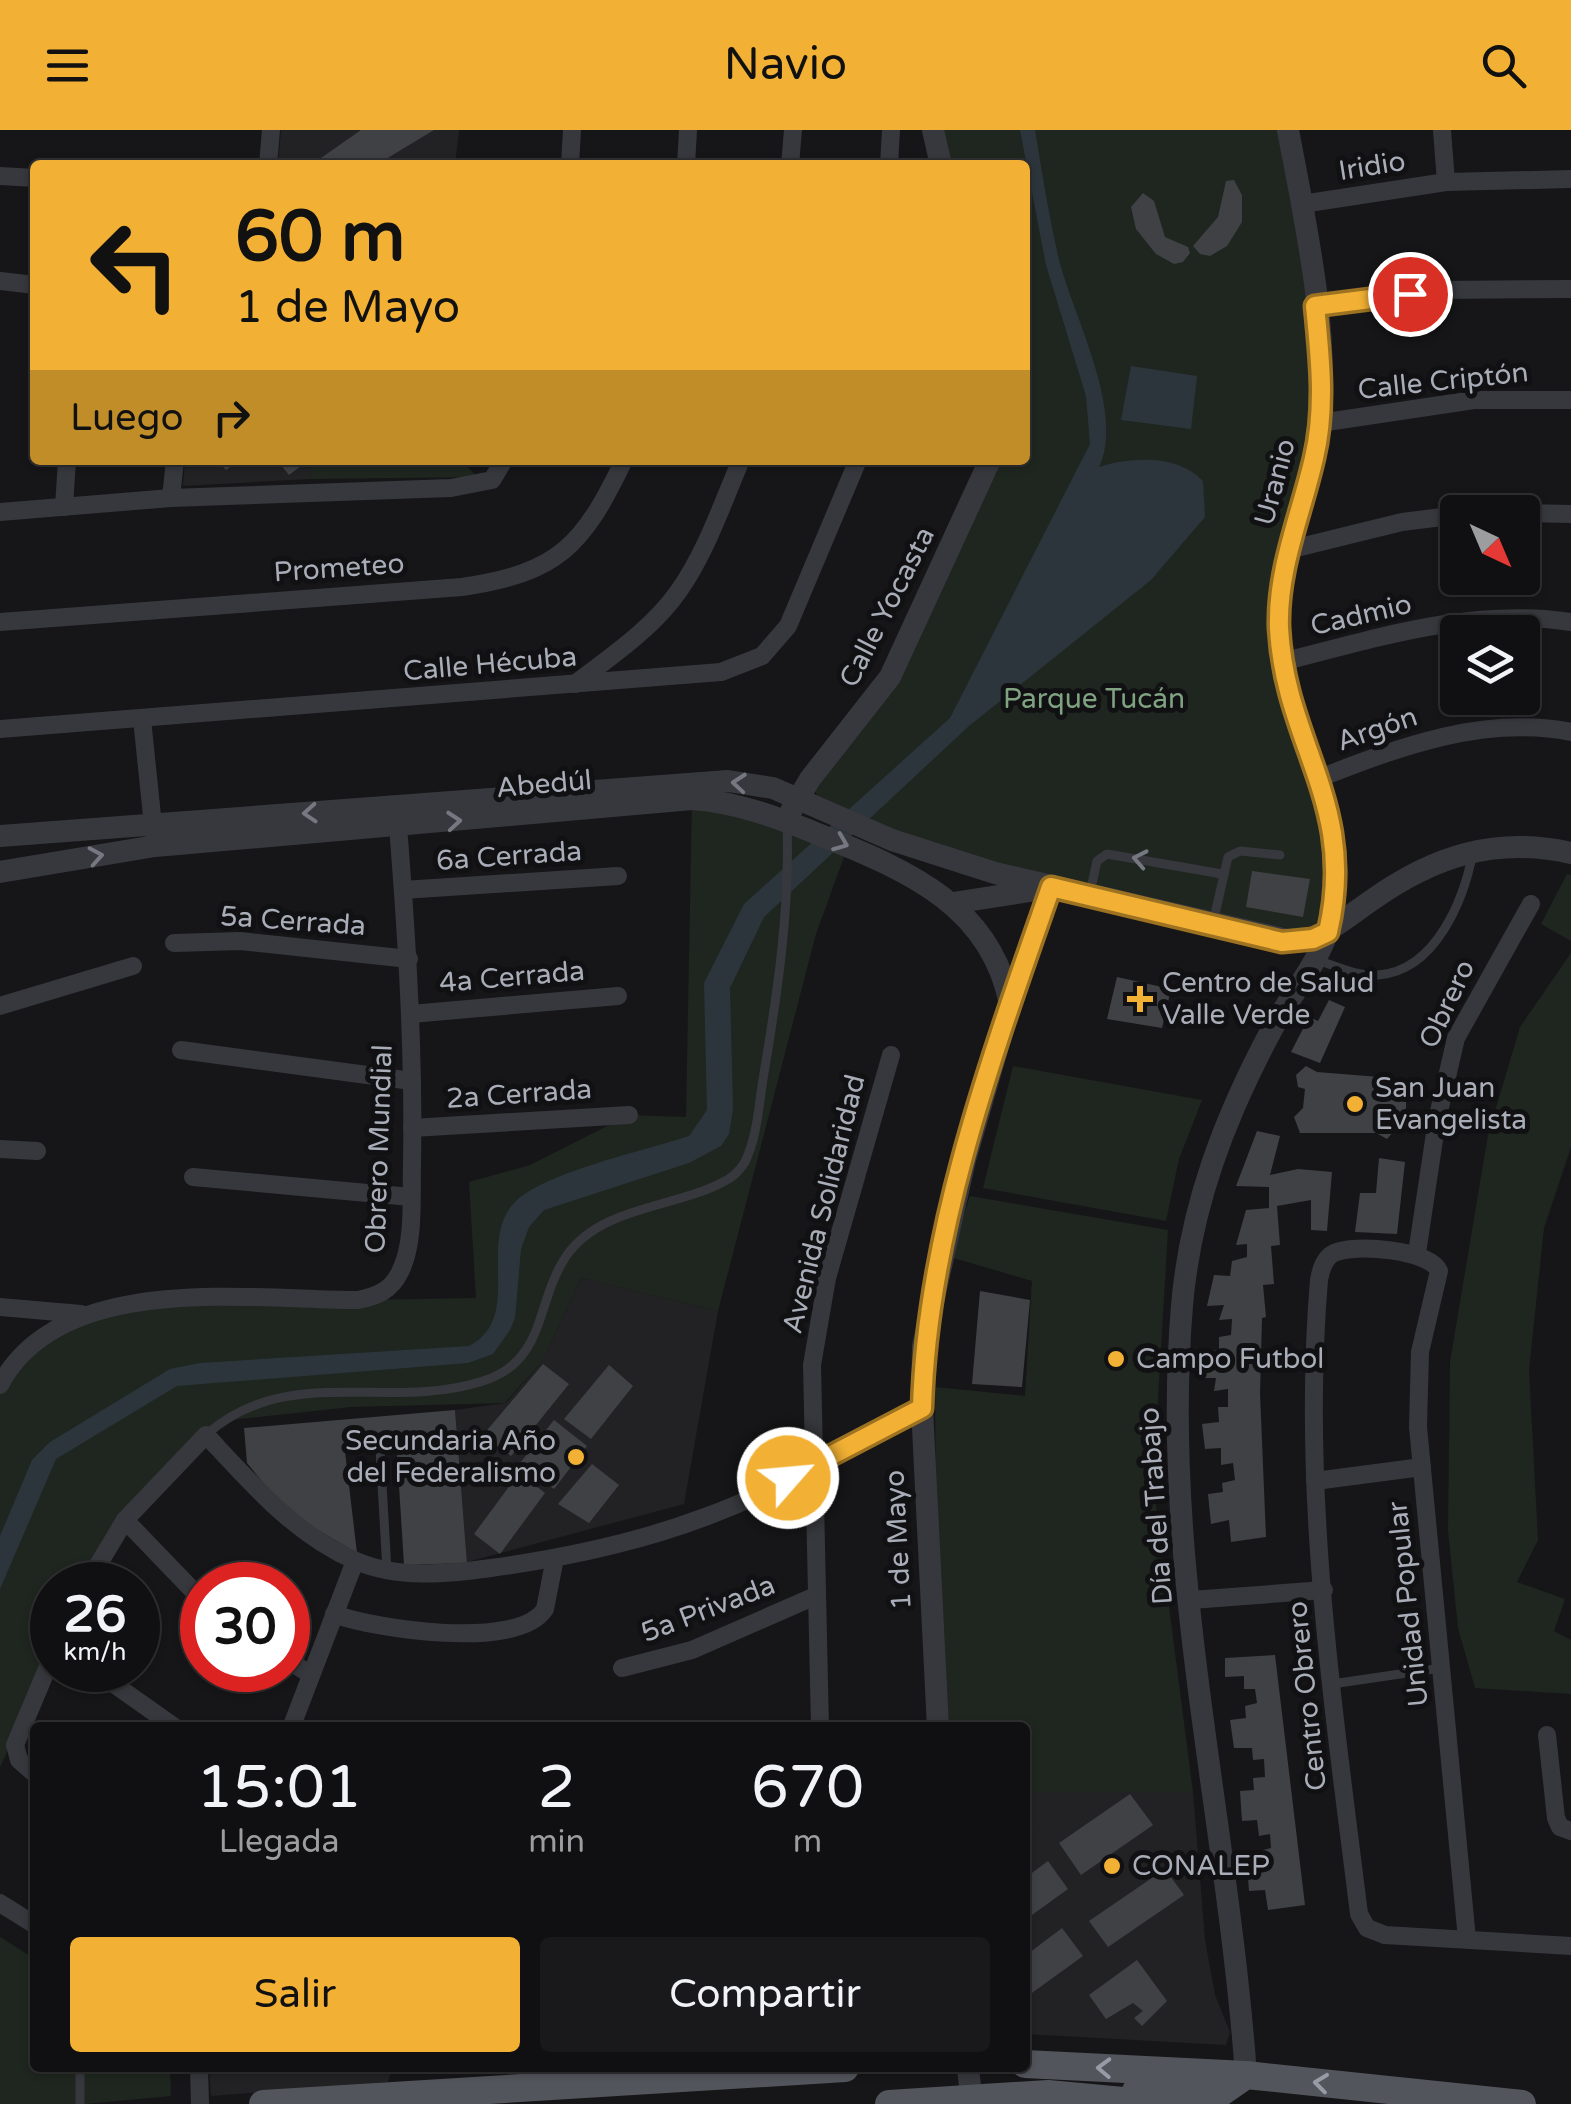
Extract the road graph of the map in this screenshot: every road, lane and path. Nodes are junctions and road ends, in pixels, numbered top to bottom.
1 (271, 130) edge
2 (572, 130) edge
3 (688, 130) edge
4 (793, 130) edge
5 (891, 130) edge
6 (933, 130) edge
7 (1288, 130) edge
8 (1442, 130) edge
9 (268, 160) edge
10 (570, 160) edge
11 (686, 160) edge
12 (790, 160) edge
13 (889, 160) edge
14 (940, 160) edge
15 (0, 176) edge
16 (30, 178) edge
17 (1571, 179) edge
18 (1446, 182) junction
19 (1302, 204) junction
20 (0, 280) edge
21 (30, 283) edge
22 (1571, 289) edge
23 (1315, 306) junction
24 (1571, 400) edge
25 (1320, 424) junction
26 (67, 465) edge
27 (175, 465) edge
28 (499, 465) edge
29 (622, 465) edge
30 (739, 465) edge
31 (856, 465) edge
32 (988, 465) edge
33 (172, 498) junction
34 (64, 507) junction
35 (0, 512) edge
36 (1540, 513) edge
37 (1571, 514) edge
38 (1440, 517) edge
39 (1288, 550) junction
40 (0, 622) edge
41 (1571, 622) edge
42 (1282, 662) junction
43 (574, 685) junction
44 (142, 718) junction
45 (0, 729) edge
46 (1571, 732) edge
47 (1320, 778) junction
48 (797, 798) junction
49 (787, 821) junction
50 (398, 826) junction
51 (154, 835) junction
52 (0, 836) edge
53 (1474, 850) junction
54 (1571, 852) edge
55 (1280, 855) dead end
56 (0, 872) edge
57 (1222, 874) junction
58 (618, 876) dead end
59 (1051, 887) junction
60 (403, 890) junction
61 (1089, 896) junction
62 (952, 903) junction
63 (1531, 904) dead end
64 (1212, 925) junction
65 (1328, 932) junction
66 (174, 943) dead end
67 (409, 959) junction
68 (1315, 959) junction
69 (133, 966) dead end
70 (618, 996) dead end
71 (1010, 1005) junction
72 (0, 1006) edge
73 (411, 1014) junction
74 (181, 1050) dead end
75 (891, 1054) dead end
76 (412, 1081) junction
77 (629, 1115) dead end
78 (412, 1128) junction
79 (0, 1148) edge
80 (36, 1151) dead end
81 (193, 1178) dead end
82 (411, 1197) junction
83 (1418, 1253) junction
84 (0, 1307) edge
85 (81, 1314) junction
86 (3, 1375) edge
87 (922, 1408) junction
88 (206, 1435) junction
89 (380, 1449) dead end
90 (812, 1466) junction
91 (1422, 1467) junction
92 (1315, 1480) junction
93 (125, 1520) junction
94 (555, 1558) junction
95 (355, 1561) junction
96 (100, 1562) edge
97 (387, 1571) junction
98 (180, 1577) edge
99 (1324, 1590) junction
100 (814, 1597) junction
101 (1191, 1600) junction
102 (334, 1614) junction
103 (622, 1668) dead end
104 (1444, 1668) junction
105 (311, 1675) joint
106 (1332, 1684) junction
107 (36, 1692) edge
108 (125, 1692) edge
109 (168, 1722) edge
110 (294, 1722) edge
111 (820, 1722) edge
112 (938, 1722) edge
113 (1548, 1734) dead end
114 (30, 1768) edge
115 (1571, 1831) edge
116 (0, 1902) edge
117 (30, 1922) edge
118 (1467, 1939) junction
119 (1571, 1946) edge
120 (1030, 2064) edge
121 (80, 2072) edge
122 (199, 2072) edge
123 (718, 2072) edge
124 (968, 2072) edge
125 (1246, 2074) junction
126 (633, 2075) edge
127 (1101, 2099) junction
128 (972, 2100) edge
129 (363, 2101) edge
130 (80, 2104) edge
131 (200, 2104) edge
132 (263, 2104) edge
133 (889, 2104) edge
134 (1156, 2104) edge
135 (1522, 2104) edge

1 - 9 street
2 - 10 street
3 - 11 street
4 - 12 street
5 - 13 street
6 - 14 street
7 - 19 street, Uranio
8 - 18 street
15 - 16 street
17 - 18 street, Iridio
18 - 19 street, Iridio
19 - 23 street, Uranio
20 - 21 street
22 - 23 street
23 - 25 street, Uranio
24 - 25 street, Calle Criptón
25 - 39 street, Uranio
26 - 34 street
27 - 33 street
28 - 33 street
29 - 40 street, Prometeo
30 - 43 street
31 - 43 street, Calle Hécuba
32 - 48 street, Calle Yocasta
33 - 34 street
34 - 35 street
36 - 37 street
38 - 39 street
39 - 42 street, Uranio
41 - 42 street, Cadmio
42 - 47 street, Uranio
43 - 44 street, Calle Hécuba
44 - 45 street, Calle Hécuba
44 - 51 street
46 - 47 street, Argón
47 - 65 street, Uranio
48 - 49 street, Calle Yocasta
48 -> 51 street, Abedúl
48 - 59 street, Abedúl
50 -> 49 street, Abedúl
49 -> 62 street, Abedúl
49 - 88 lane
50 - 51 street, Abedúl
50 - 60 street, Obrero Mundial
51 - 52 street, Abedúl
56 -> 51 street, Abedúl
53 - 54 street
53 - 65 street
53 - 68 lane
55 - 57 lane
57 -> 61 lane
57 - 64 lane
58 - 60 street, 6a Cerrada
59 - 61 street, Abedúl
59 - 62 street
59 - 71 street, 1 de Mayo
60 - 67 street, Obrero Mundial
61 - 64 street, Abedúl
62 - 71 street, Abedúl
63 - 83 street, Obrero
64 - 65 street, Abedúl
65 - 68 street, Uranio
66 - 67 street, 5a Cerrada
67 - 73 street, Obrero Mundial
68 - 101 street, Día del Trabajo
69 - 72 street
70 - 73 street, 4a Cerrada
71 - 87 street, 1 de Mayo
73 - 76 street, Obrero Mundial
74 - 76 street
75 - 90 street, Avenida Solidaridad
76 - 78 street, Obrero Mundial
77 - 78 street, 2a Cerrada
78 - 82 street, Obrero Mundial
79 - 80 street
81 - 82 street
82 - 85 street, Obrero Mundial
83 - 91 street, Unidad Popular
83 - 92 street, Centro Obrero
84 - 85 street
85 - 86 street, Obrero Mundial
87 - 90 street
87 - 112 street, 1 de Mayo
88 - 93 street
88 - 95 street
89 - 97 lane
90 - 94 street
90 - 100 street, Avenida Solidaridad
91 - 92 street
91 - 104 street, Unidad Popular
92 - 99 street, Centro Obrero
93 - 96 street
93 - 98 street
94 - 97 street
94 - 102 street
95 - 97 street
95 - 102 street
99 - 101 street
99 - 106 street, Centro Obrero
100 - 103 street, 5a Privada
100 - 111 street, Avenida Solidaridad
101 - 125 street, Día del Trabajo
102 - 105 street
104 - 106 lane
104 - 118 street, Unidad Popular
105 - 110 street
106 - 118 street, Centro Obrero
107 - 114 street
108 - 109 street
113 - 115 street
116 - 117 street
118 - 119 street, Centro Obrero
125 -> 120 main road
121 - 130 lane
122 - 131 street
123 - 126 main road
124 - 128 street
125 - 127 main road
135 -> 125 main road
126 - 129 main road
127 - 128 main road
127 - 134 main road
128 - 133 main road
129 - 132 main road

